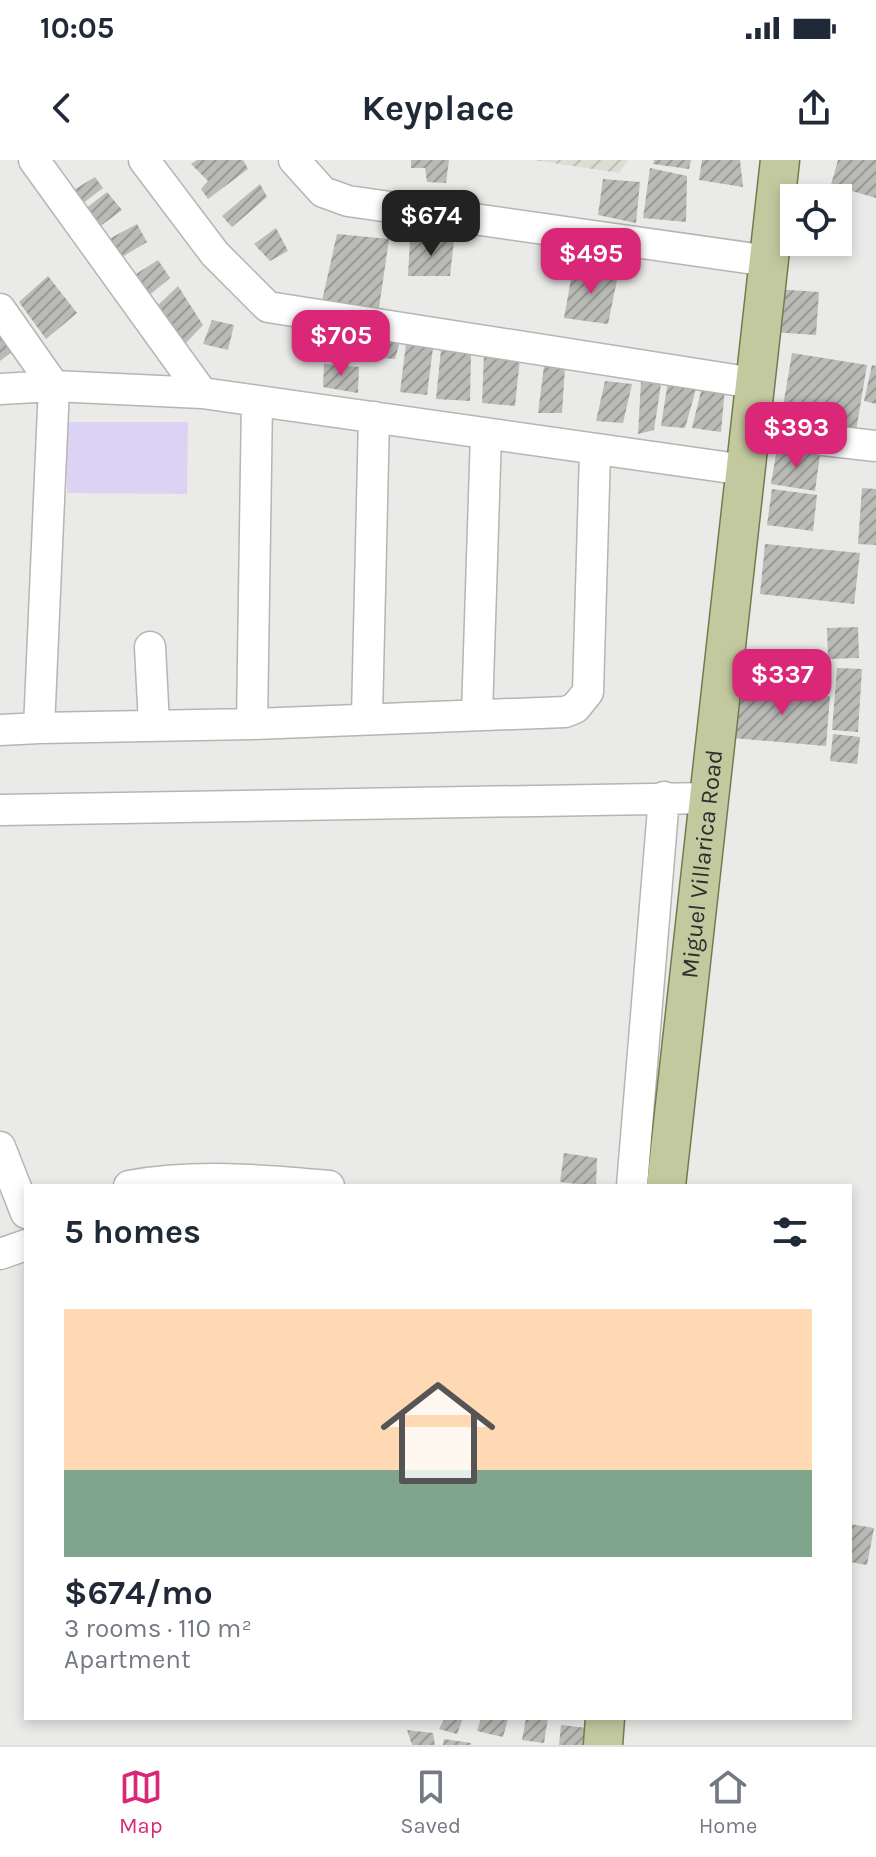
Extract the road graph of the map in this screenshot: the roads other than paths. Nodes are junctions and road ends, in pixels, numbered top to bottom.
1 (34, 160) edge
2 (144, 160) edge
3 (294, 160) edge
4 (780, 160) edge
5 (769, 261) junction
6 (0, 309) edge
7 (754, 383) junction
8 (54, 386) junction
9 (0, 389) edge
10 (202, 393) junction
11 (257, 401) junction
12 (374, 417) junction
13 (749, 424) junction
14 (486, 434) junction
15 (876, 446) edge
16 (595, 452) junction
17 (745, 470) junction
18 (150, 647) dead end
19 (477, 714) junction
20 (367, 717) junction
21 (154, 724) junction
22 (252, 724) junction
23 (39, 728) junction
24 (0, 730) edge
25 (664, 797) junction
26 (708, 798) junction
27 (0, 810) edge
28 (0, 1147) edge
29 (144, 1184) edge
30 (308, 1184) edge
31 (632, 1184) edge
32 (666, 1184) edge
33 (19, 1209) edge
34 (24, 1246) edge
35 (0, 1254) edge

1 - 10 street
2 - 7 street
3 - 5 street
4 - 5 main road, Miguel Villarica Road
5 - 7 main road, Miguel Villarica Road
6 - 8 street
7 - 13 main road, Miguel Villarica Road
8 - 9 street
8 - 10 street
8 - 23 street
10 - 11 street
11 - 12 street
11 - 22 street
12 - 14 street
12 - 20 street
13 - 15 street
13 - 17 main road, Miguel Villarica Road
14 - 16 street
14 - 19 street
16 - 17 street
16 - 19 street
17 - 26 main road, Miguel Villarica Road
18 - 21 street
19 - 20 street
20 - 22 street
21 - 22 street
21 - 23 street
23 - 24 street
25 - 26 street
25 - 27 street
25 - 31 street
26 - 32 main road, Miguel Villarica Road
28 - 33 street
29 - 30 street
34 - 35 street

